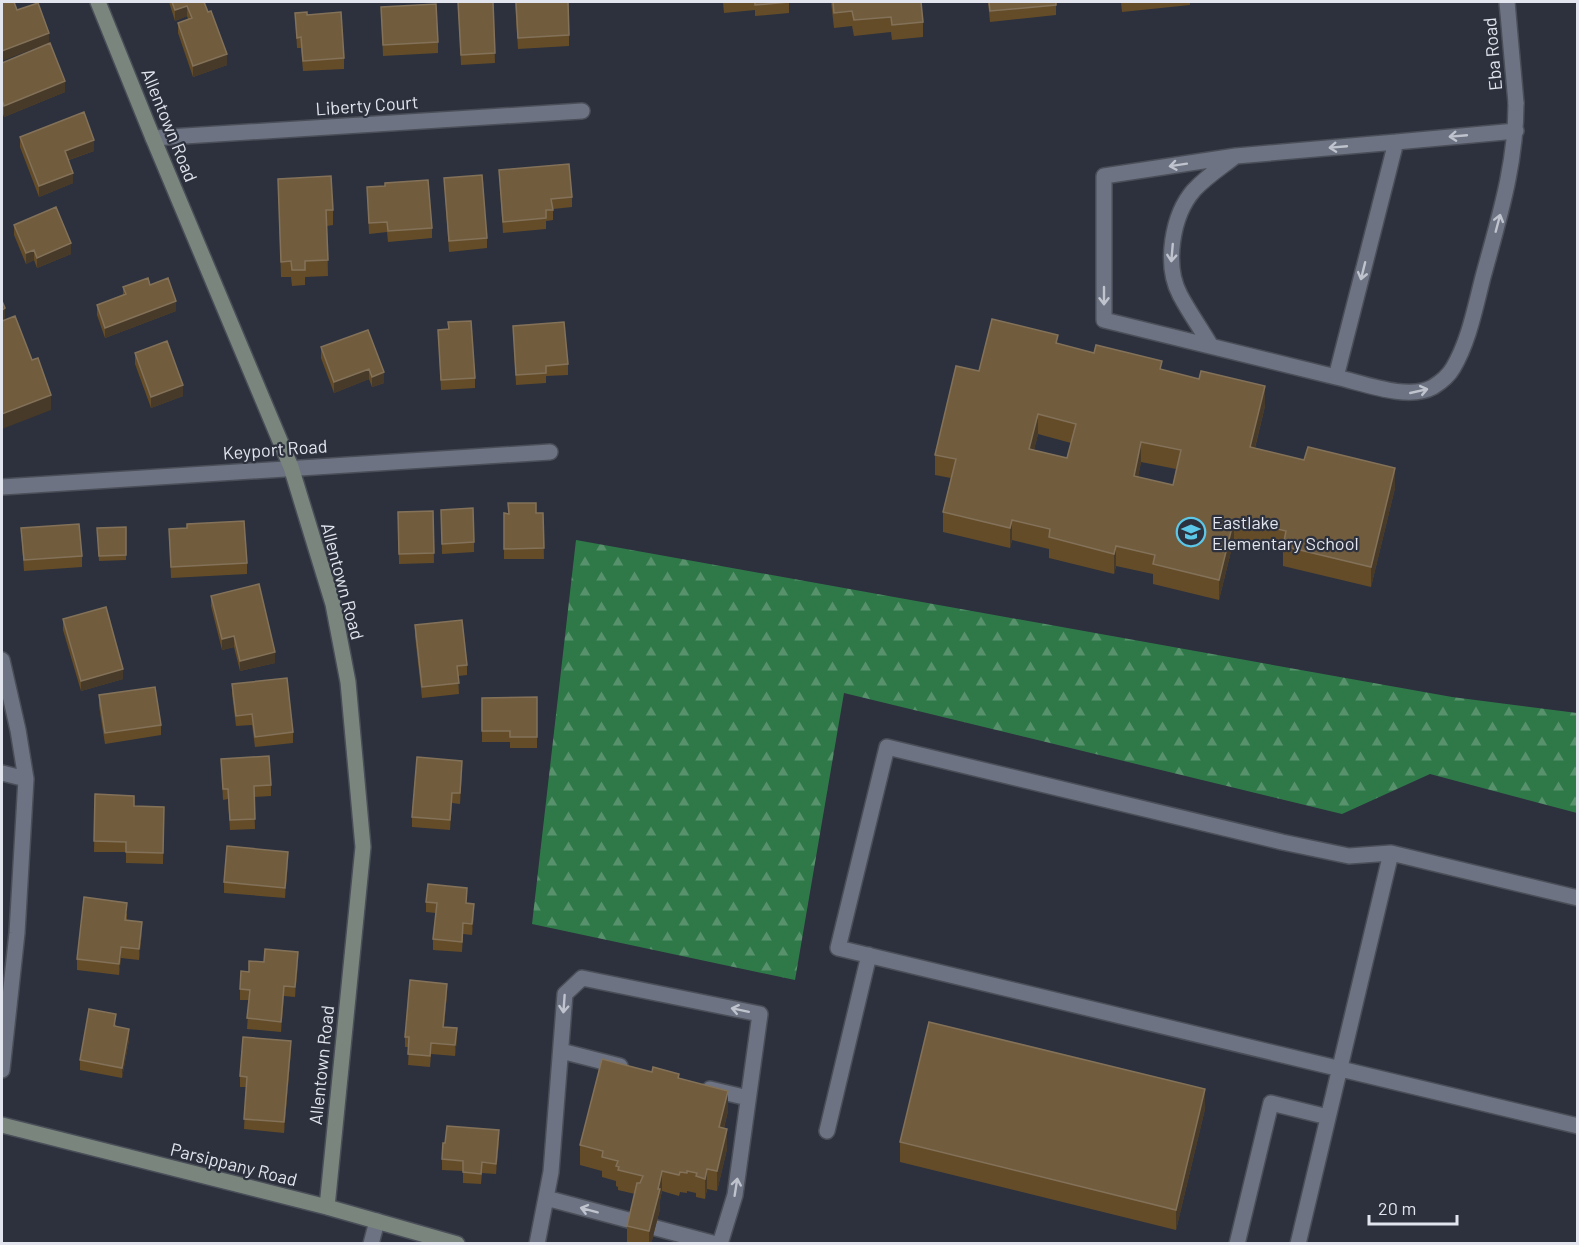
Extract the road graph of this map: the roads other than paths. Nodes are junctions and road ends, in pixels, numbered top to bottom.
1 (98, 2) edge
2 (1507, 2) edge
3 (582, 111) dead end
4 (1516, 131) junction
5 (153, 138) junction
6 (1396, 142) junction
7 (1236, 156) junction
8 (1211, 346) junction
9 (1336, 377) junction
10 (550, 452) dead end
11 (291, 467) junction
12 (2, 487) edge
13 (2, 660) edge
14 (2, 773) edge
15 (26, 779) junction
16 (1391, 854) junction
17 (1578, 898) edge
18 (868, 956) junction
19 (561, 1052) junction
20 (1339, 1069) junction
21 (2, 1070) edge
22 (638, 1071) edge
23 (693, 1084) edge
24 (748, 1098) junction
25 (1328, 1117) junction
26 (2, 1125) edge
27 (1578, 1126) edge
28 (827, 1131) dead end
29 (546, 1198) junction
30 (327, 1208) junction
31 (377, 1221) junction
32 (632, 1221) edge
33 (656, 1227) edge
34 (372, 1244) edge
35 (457, 1244) edge
36 (537, 1244) edge
37 (718, 1244) edge
38 (1237, 1244) edge
39 (1298, 1244) edge

1 - 5 street, Allentown Road
2 - 4 street, Eba Road
3 - 5 street, Liberty Court
4 -> 6 street
9 -> 4 street, Eba Road
5 - 11 street, Allentown Road
6 -> 7 street
6 -> 9 street
7 -> 8 street
7 -> 8 street, Eba Road
8 - 9 street, Eba Road
10 - 11 street, Keyport Road
11 - 12 street, Keyport Road
11 - 30 street, Allentown Road
13 - 15 street
14 - 15 street
15 - 21 street
16 - 17 street
16 - 18 street
16 - 20 street
18 - 20 street
18 - 28 street
19 - 22 street
24 -> 19 street
19 - 29 street
20 - 25 street
20 - 27 street
23 - 24 street
37 -> 24 street
25 - 38 street
25 - 39 street
26 - 30 street, Parsippany Road
32 -> 29 street
29 - 36 street
30 - 31 street, Parsippany Road
31 - 34 street
31 - 35 street, Parsippany Road
33 - 37 street

